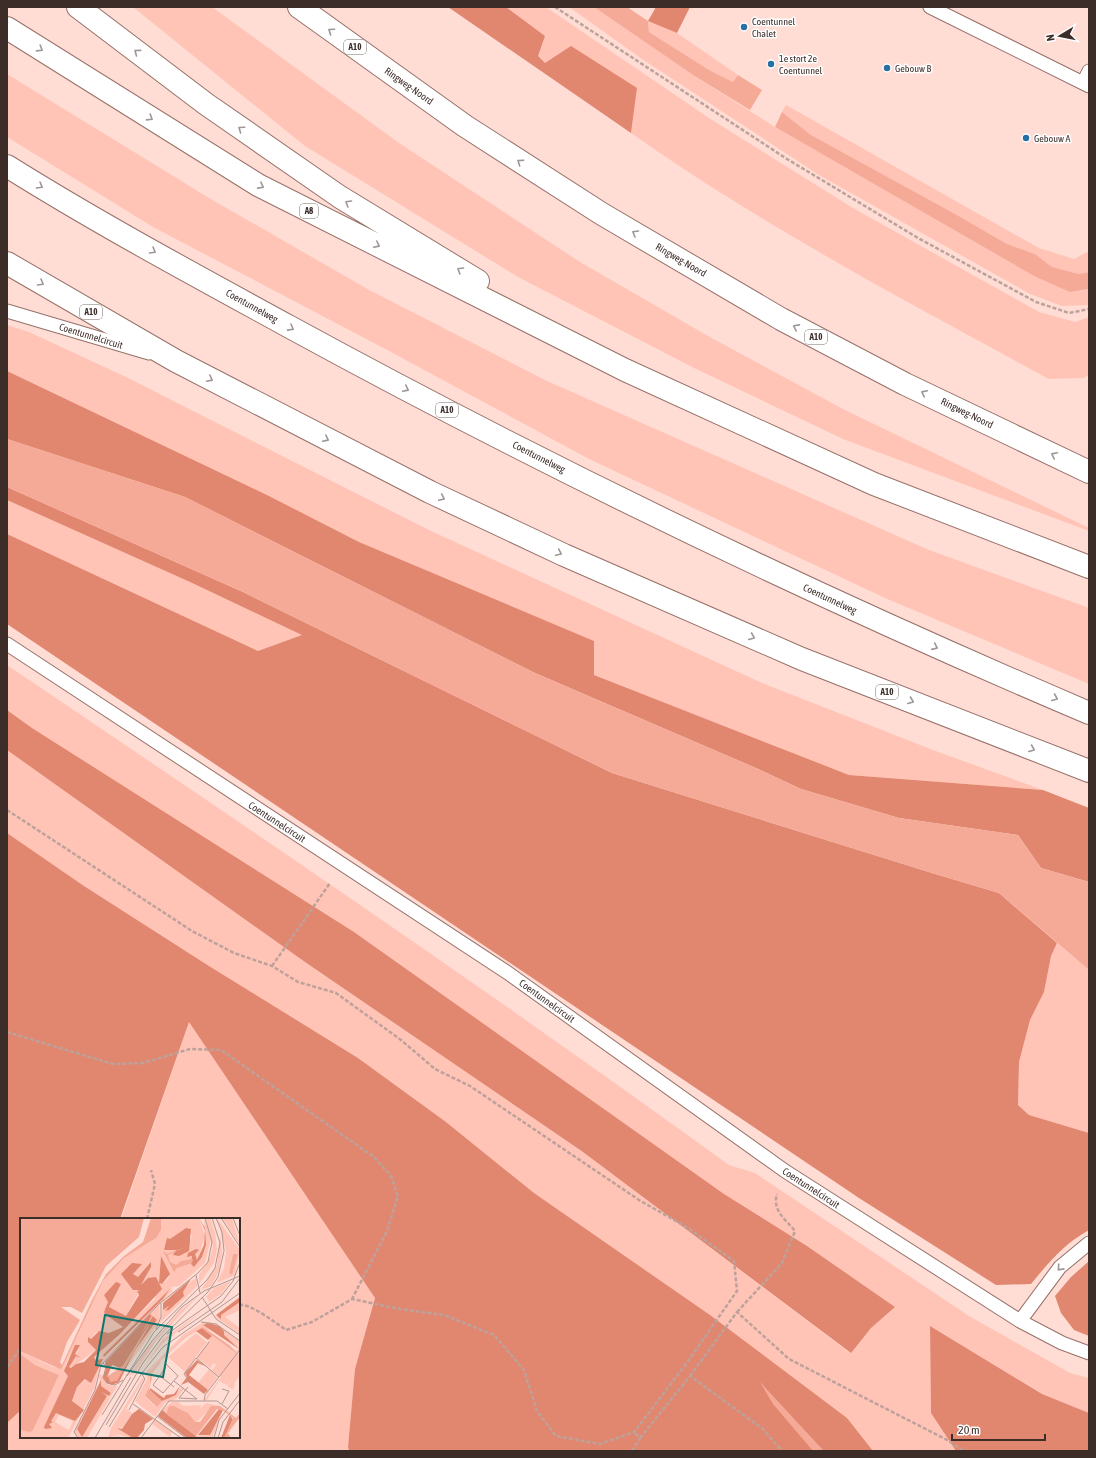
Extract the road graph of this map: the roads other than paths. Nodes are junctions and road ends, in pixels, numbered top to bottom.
1 (78, 7) edge
2 (930, 7) edge
3 (299, 8) edge
4 (7, 28) edge
5 (1089, 71) edge
6 (1086, 84) edge
7 (7, 166) edge
8 (7, 263) edge
9 (7, 310) edge
10 (176, 361) junction
11 (625, 370) junction
12 (1088, 470) edge
13 (1089, 567) edge
14 (7, 644) edge
15 (1089, 713) edge
16 (1089, 771) edge
17 (1089, 1243) edge
18 (1020, 1321) junction
19 (1089, 1353) edge

11 -> 1 highway
2 - 6 lane
12 -> 3 highway, Ringweg-Noord / A10
4 -> 11 highway, A8
5 - 6 lane
7 -> 15 highway, Coentunnelweg / A10
8 -> 10 highway, A10
9 - 10 lane, Coentunnelcircuit
10 -> 16 highway, A10
11 - 13 highway
14 - 18 lane, Coentunnelcircuit
17 -> 18 lane
18 - 19 lane, Coentunnelcircuit

